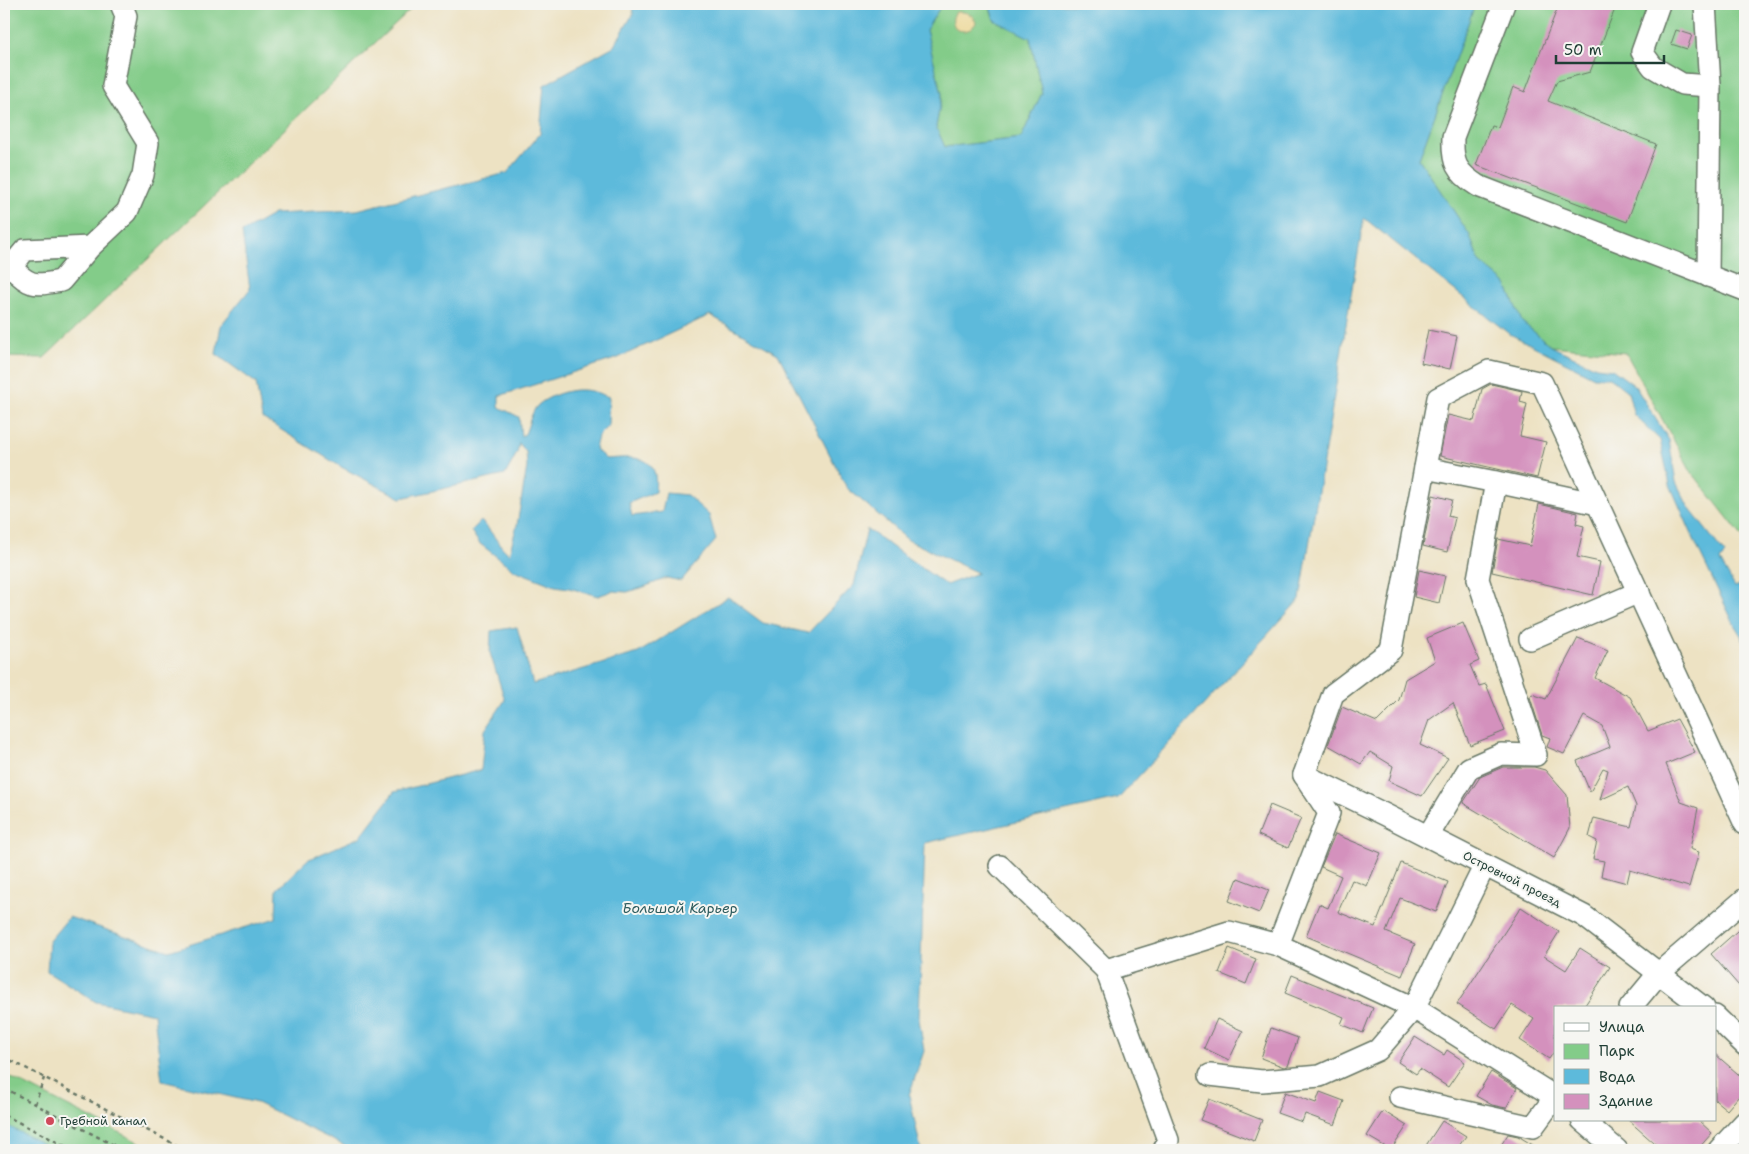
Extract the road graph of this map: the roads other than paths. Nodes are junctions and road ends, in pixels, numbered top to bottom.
1 (121, 4) edge
2 (1504, 4) edge
3 (1659, 4) edge
4 (1704, 4) edge
5 (1710, 86) junction
6 (90, 247) dead end
7 (1708, 276) junction
8 (1745, 290) edge
9 (1425, 468) junction
10 (1496, 482) junction
11 (1598, 504) junction
12 (1639, 592) junction
13 (1530, 639) dead end
14 (1304, 775) junction
15 (1745, 824) edge
16 (1428, 836) junction
17 (1485, 865) junction
18 (1000, 866) dead end
19 (1745, 899) edge
20 (1278, 945) junction
21 (1106, 970) junction
22 (1659, 974) junction
23 (1632, 1006) edge
24 (1701, 1006) edge
25 (1414, 1008) junction
26 (1716, 1017) edge
27 (1745, 1045) edge
28 (1210, 1075) dead end
29 (1554, 1096) edge
30 (1400, 1097) dead end
31 (1554, 1098) edge
32 (1584, 1122) edge
33 (1745, 1122) edge
34 (1164, 1150) edge
35 (1617, 1150) edge
36 (1719, 1150) edge

1 - 6 street
2 - 7 street
3 - 5 street
4 - 5 street
5 - 7 street
7 - 8 street
9 - 10 street
9 - 11 street
9 - 14 street
10 - 11 street
10 - 16 street
11 - 12 street
12 - 13 street
12 - 15 street
14 - 16 street, Островной проезд
14 - 20 street
16 - 17 street, Островной проезд
17 - 22 street, Островной проезд
17 - 25 street
18 - 21 street
19 - 22 street
20 - 21 street
20 - 25 street
21 - 34 street
22 - 23 street
22 - 24 street, Островной проезд
25 - 28 street
25 - 29 street
26 - 27 street
30 - 31 street
32 - 35 street
33 - 36 street

